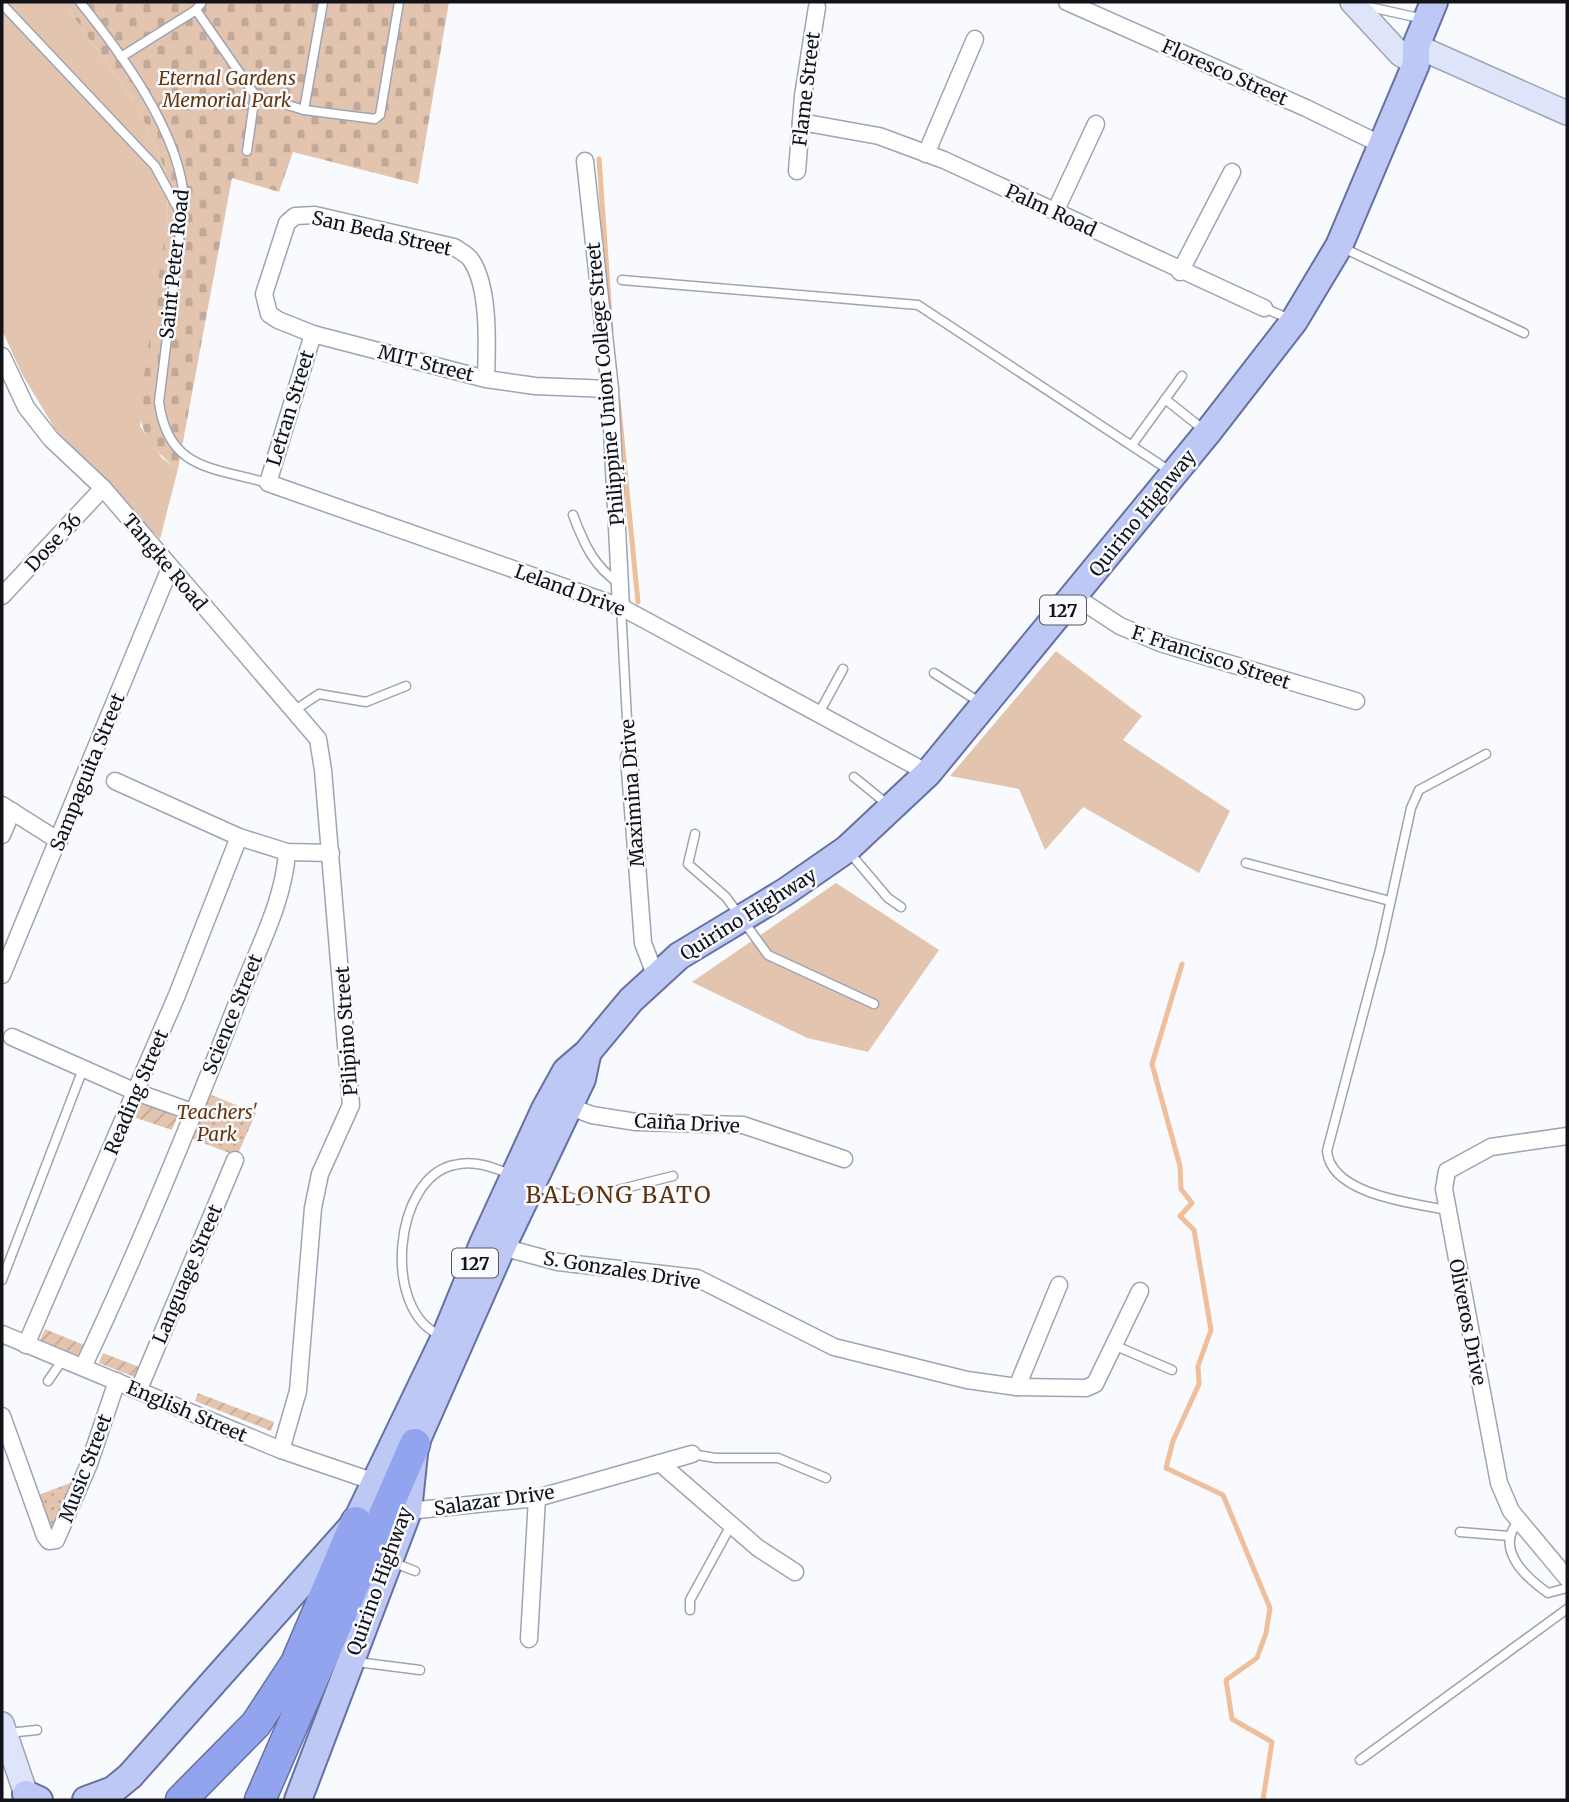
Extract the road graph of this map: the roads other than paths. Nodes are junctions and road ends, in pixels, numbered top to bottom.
1 (80, 2) edge
2 (202, 2) edge
3 (323, 2) edge
4 (399, 2) edge
5 (1067, 2) edge
6 (1353, 2) edge
7 (1452, 2) edge
8 (2, 5) edge
9 (817, 7) dead end
10 (195, 10) junction
11 (1431, 11) edge
12 (975, 39) dead end
13 (1421, 54) junction
14 (121, 57) junction
15 (255, 95) junction
16 (304, 110) junction
17 (1567, 113) edge
18 (801, 122) junction
19 (1096, 124) dead end
20 (1382, 145) junction
21 (247, 151) dead end
22 (926, 153) junction
23 (585, 161) dead end
24 (797, 171) dead end
25 (1232, 172) dead end
26 (1055, 212) junction
27 (182, 216) junction
28 (1339, 246) junction
29 (1181, 272) junction
30 (622, 280) dead end
31 (264, 294) joint
32 (1264, 308) joint
33 (1294, 321) junction
34 (1524, 333) dead end
35 (313, 334) junction
36 (2, 356) edge
37 (1182, 376) dead end
38 (486, 379) junction
39 (610, 389) junction
40 (1165, 399) junction
41 (1208, 432) junction
42 (1132, 445) junction
43 (189, 461) joint
44 (1174, 474) junction
45 (268, 483) junction
46 (103, 488) junction
47 (573, 515) dead end
48 (170, 568) junction
49 (620, 584) junction
50 (2, 596) edge
51 (1074, 596) junction
52 (621, 607) junction
53 (844, 669) dead end
54 (934, 673) dead end
55 (406, 686) dead end
56 (1356, 701) dead end
57 (984, 705) junction
58 (295, 710) junction
59 (819, 713) junction
60 (1486, 754) dead end
61 (629, 757) joint
62 (323, 769) joint
63 (928, 773) junction
64 (854, 777) dead end
65 (115, 781) dead end
66 (7, 808) edge
67 (893, 809) junction
68 (695, 834) dead end
69 (2, 835) edge
70 (239, 837) junction
71 (59, 841) junction
72 (847, 849) junction
73 (287, 852) junction
74 (331, 853) junction
75 (1246, 863) dead end
76 (1390, 901) junction
77 (901, 907) dead end
78 (742, 919) junction
79 (2, 975) edge
80 (656, 977) junction
81 (874, 1004) dead end
82 (12, 1037) dead end
83 (587, 1053) junction
84 (83, 1069) junction
85 (136, 1092) junction
86 (568, 1106) junction
87 (192, 1112) junction
88 (1567, 1136) edge
89 (844, 1159) dead end
90 (235, 1160) dead end
91 (673, 1176) dead end
92 (523, 1181) junction
93 (1447, 1210) junction
94 (502, 1247) junction
95 (2, 1280) edge
96 (1059, 1285) dead end
97 (1140, 1291) dead end
98 (2, 1334) edge
99 (445, 1338) junction
100 (26, 1345) junction
101 (1116, 1346) junction
102 (64, 1358) junction
103 (83, 1367) junction
104 (1172, 1370) dead end
105 (48, 1381) dead end
106 (117, 1381) junction
107 (1017, 1387) junction
108 (139, 1389) junction
109 (2, 1416) edge
110 (415, 1444) junction
111 (281, 1450) junction
112 (692, 1454) joint
113 (660, 1462) junction
114 (826, 1478) dead end
115 (375, 1482) junction
116 (537, 1498) junction
117 (408, 1511) junction
118 (1519, 1521) junction
119 (356, 1522) junction
120 (731, 1525) junction
121 (1460, 1532) dead end
122 (1509, 1536) junction
123 (389, 1560) junction
124 (415, 1571) dead end
125 (795, 1572) dead end
126 (1567, 1578) edge
127 (340, 1586) junction
128 (1567, 1588) edge
129 (1567, 1609) edge
130 (690, 1610) dead end
131 (529, 1639) dead end
132 (350, 1660) junction
133 (420, 1670) dead end
134 (4, 1729) edge
135 (37, 1730) dead end
136 (1360, 1760) dead end
137 (31, 1798) edge
138 (86, 1800) edge
139 (181, 1800) edge
140 (260, 1800) edge
141 (298, 1800) edge

1 - 14 lane, Saint Peter Road
2 - 10 lane
3 - 16 lane
4 - 16 lane
5 - 20 street, Floresco Street
6 - 11 lane
6 - 13 street
7 - 13 main road, Quirino Highway / 127
8 - 27 lane
9 - 18 street, Flame Street
10 - 14 lane
10 - 15 lane
11 - 13 main road, Quirino Highway / 127
12 - 22 street
13 - 17 street
13 - 20 main road, Quirino Highway / 127
14 - 27 lane, Saint Peter Road
15 - 16 lane
15 - 21 lane
18 - 22 street, Palm Road
18 - 24 street, Flame Street
19 - 26 street
20 - 28 main road, Quirino Highway / 127
22 - 26 street, Palm Road
23 - 39 street, Philippine Union College Street
25 - 29 street
26 - 29 street, Palm Road
27 - 43 lane, Saint Peter Road
28 - 33 main road, Quirino Highway / 127
28 - 34 lane
29 - 32 street, Palm Road
30 - 42 lane
31 - 35 street, MIT Street
31 - 38 street, San Beda Street
32 - 33 lane, Palm Road
33 - 41 main road, Quirino Highway / 127
35 - 38 street, MIT Street
35 - 45 street, Letran Street
36 - 46 street, Tangke Road
37 - 40 lane
38 - 39 street, MIT Street
39 - 49 street, Philippine Union College Street
40 - 41 lane
40 - 42 lane
41 - 44 main road, Quirino Highway / 127
42 - 44 lane
43 - 45 lane, Leland Drive
44 - 51 main road, Quirino Highway / 127
45 - 52 street, Leland Drive
46 - 48 street, Tangke Road
46 - 50 street, Dose 36
47 - 49 lane
48 - 58 street, Tangke Road
48 - 71 street, Sampaguita Street
49 - 52 street, Philippine Union College Street
51 - 56 street, F. Francisco Street
51 - 57 main road, Quirino Highway / 127
52 - 59 street, Leland Drive
52 - 61 lane, Maximina Drive
53 - 59 lane
54 - 57 lane
55 - 58 lane
57 - 63 main road, Quirino Highway / 127
58 - 62 street, Tangke Road
59 - 63 street, Leland Drive
60 - 76 lane
61 - 80 street, Maximina Drive
62 - 74 street, Pilipino Street
63 - 67 main road, Quirino Highway / 127
64 - 67 lane
65 - 70 street
66 - 69 street
66 - 71 street
67 - 72 main road, Quirino Highway / 127
68 - 78 lane
70 - 73 street
70 - 85 street, Reading Street
71 - 79 street, Sampaguita Street
72 - 77 lane
72 - 78 main road, Quirino Highway / 127
73 - 74 street
73 - 87 street, Science Street
74 - 111 street, Pilipino Street
75 - 76 lane
76 - 93 lane
78 - 80 main road, Quirino Highway / 127
78 - 81 lane
80 - 83 main road, Quirino Highway / 127
82 - 84 street
83 - 86 main road, Quirino Highway / 127
83 - 92 main road, Quirino Highway / 127
84 - 85 street
84 - 95 lane
85 - 87 street
85 - 100 street, Reading Street
86 - 89 street, Caiña Drive
86 - 92 main road, Quirino Highway / 127
87 - 103 street, Science Street
88 - 93 street, Oliveros Drive
90 - 108 street, Language Street
91 - 92 lane
92 - 94 main road, Quirino Highway / 127
92 - 99 main road, Quirino Highway / 127
92 - 99 lane
93 - 118 street, Oliveros Drive
94 - 107 street, S. Gonzales Drive
94 - 110 main road, Quirino Highway / 127
96 - 107 street
97 - 101 street
98 - 100 street, English Street
99 - 115 main road, Quirino Highway / 127
100 - 102 street, English Street
101 - 104 lane
101 - 107 street, S. Gonzales Drive
102 - 103 street, English Street
102 - 105 lane
103 - 106 street, English Street
106 - 108 street, English Street
106 - 109 street, Music Street
108 - 111 street, English Street
110 - 117 main road, Quirino Highway
110 - 127 highway
111 - 115 street, English Street
112 - 113 street, Salazar Drive
112 - 114 lane
113 - 116 street, Salazar Drive
113 - 120 street
115 - 119 main road, Quirino Highway / 127
116 - 117 street, Salazar Drive
116 - 131 street
117 - 123 main road, Quirino Highway
118 - 122 lane
118 - 126 street, Oliveros Drive
119 - 127 highway
119 - 138 main road, Quirino Highway
120 - 125 street
120 - 130 lane
121 - 122 lane
122 - 128 lane
123 - 124 lane
123 - 132 main road, Quirino Highway
127 - 139 highway
127 - 140 highway
129 - 136 lane
132 - 133 lane
132 - 141 main road, Quirino Highway
134 - 135 lane
134 - 137 street

